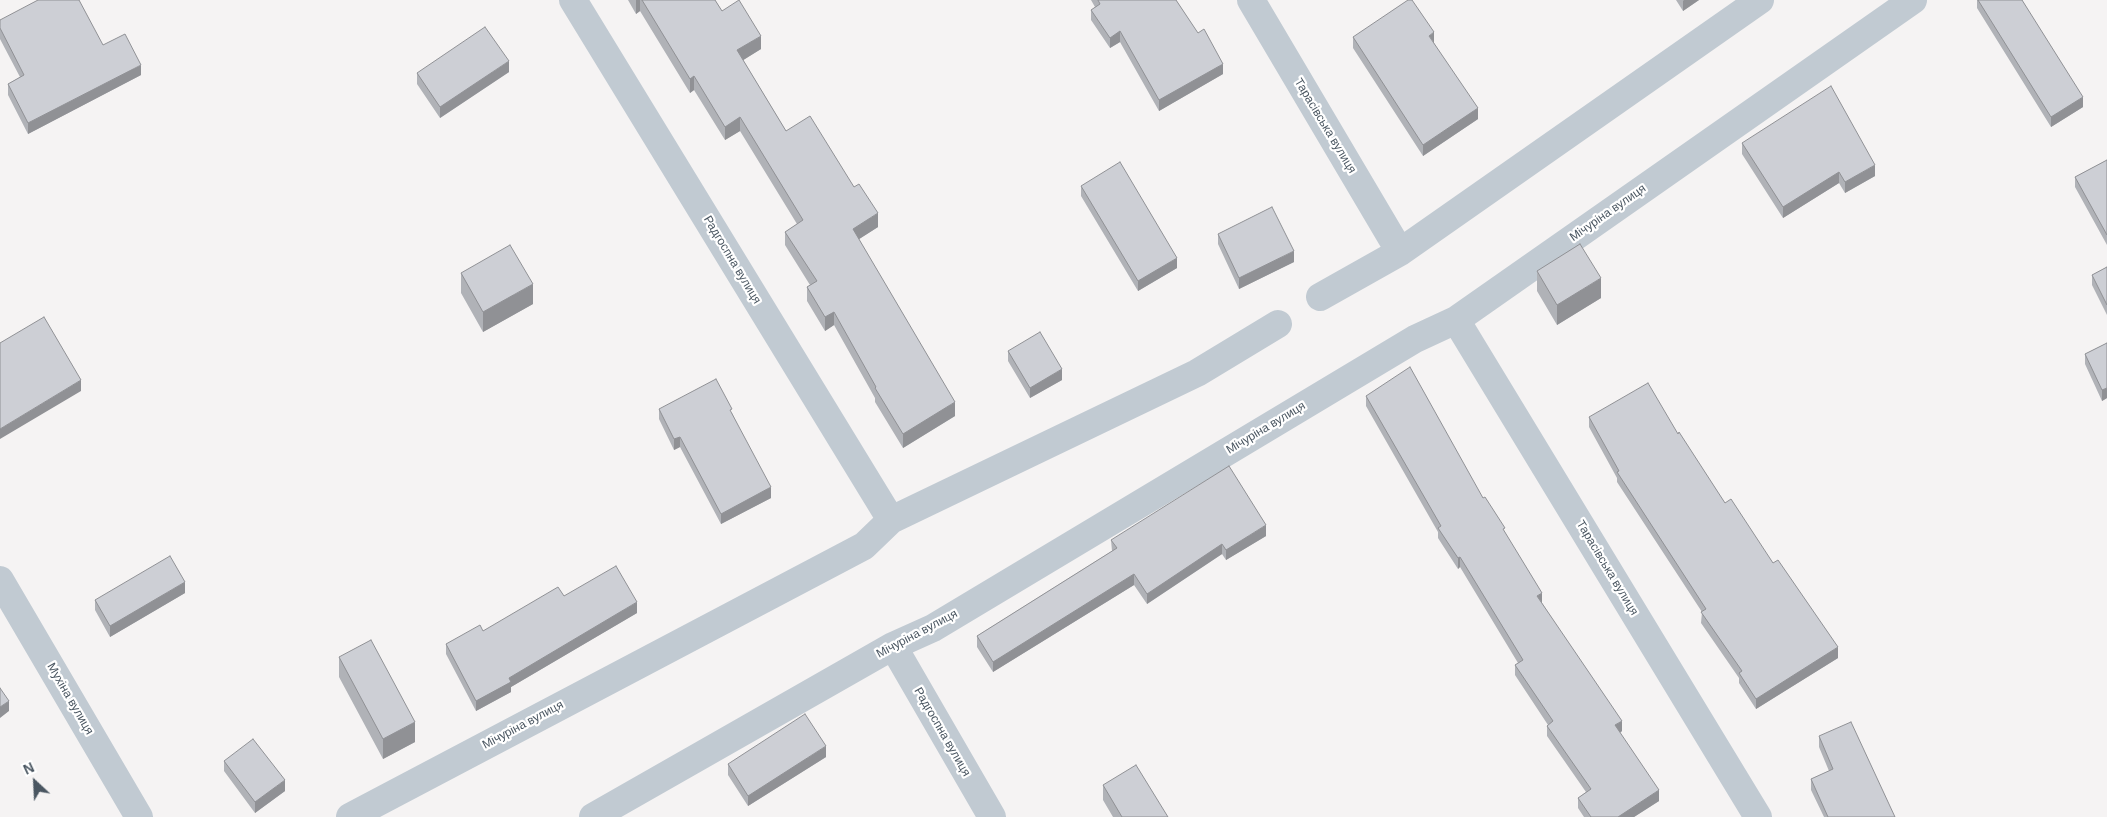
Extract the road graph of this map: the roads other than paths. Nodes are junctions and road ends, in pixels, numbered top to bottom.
1 (573, 0) edge
2 (1251, 0) edge
3 (1760, 0) edge
4 (1914, 0) edge
5 (1400, 252) junction
6 (1320, 297) dead end
7 (1456, 320) junction
8 (1278, 324) dead end
9 (891, 520) junction
10 (0, 580) edge
11 (893, 646) junction
12 (139, 817) edge
13 (350, 817) edge
14 (593, 817) edge
15 (992, 817) edge
16 (1758, 817) edge

1 - 9 street, Радгоспна вулиця
2 - 5 street, Тарасівська вулиця
3 - 5 street
4 - 7 street, Мічуріна вулиця
5 - 6 street
7 - 11 street, Мічуріна вулиця
7 - 16 street, Тарасівська вулиця
8 - 9 street, Мічуріна вулиця
9 - 13 street, Мічуріна вулиця
10 - 12 street, Мухіна вулиця
11 - 14 street, Мічуріна вулиця
11 - 15 street, Радгоспна вулиця

